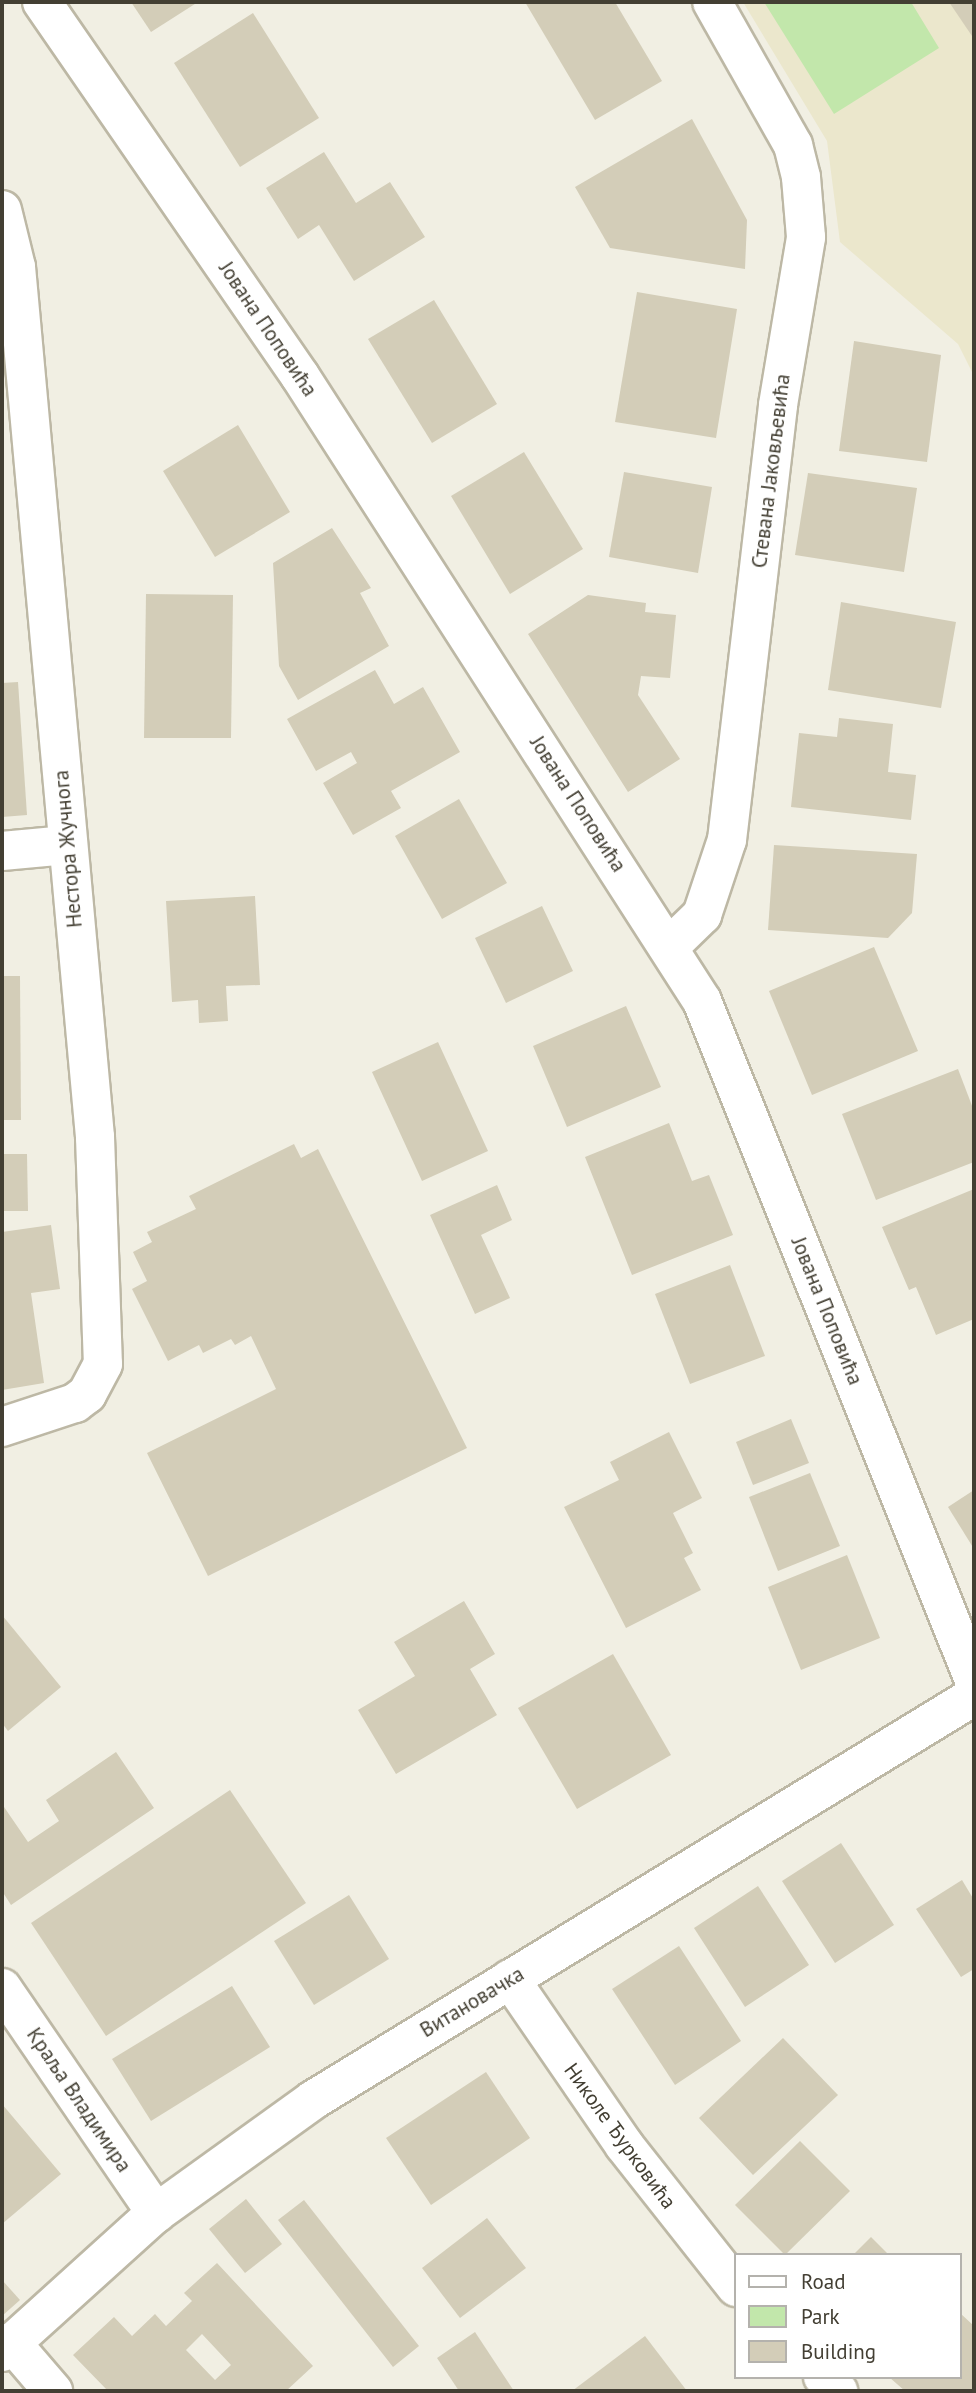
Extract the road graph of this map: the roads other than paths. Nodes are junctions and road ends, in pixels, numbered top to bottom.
1 (42, 2) edge
2 (712, 2) edge
3 (2, 210) edge
4 (67, 845) junction
5 (2, 851) edge
6 (670, 946) junction
7 (2, 1427) edge
8 (974, 1680) edge
9 (974, 1696) edge
10 (510, 1979) junction
11 (2, 1988) edge
12 (156, 2213) junction
13 (734, 2284) edge
14 (7, 2347) edge
15 (825, 2379) edge
16 (53, 2391) edge
17 (838, 2391) edge

1 - 6 street, Јована Поповића
2 - 6 street, Стевана Јаковљевића
3 - 4 street, Нестора Жучнога
4 - 5 street
4 - 7 street, Нестора Жучнога
6 - 8 street, Јована Поповића
9 - 10 street, Витановачка
10 - 12 street, Витановачка
10 - 13 street, Николе Ђурковића
11 - 12 street, Краља Владимира
12 - 14 street, Витановачка
14 - 16 street
15 - 17 street

